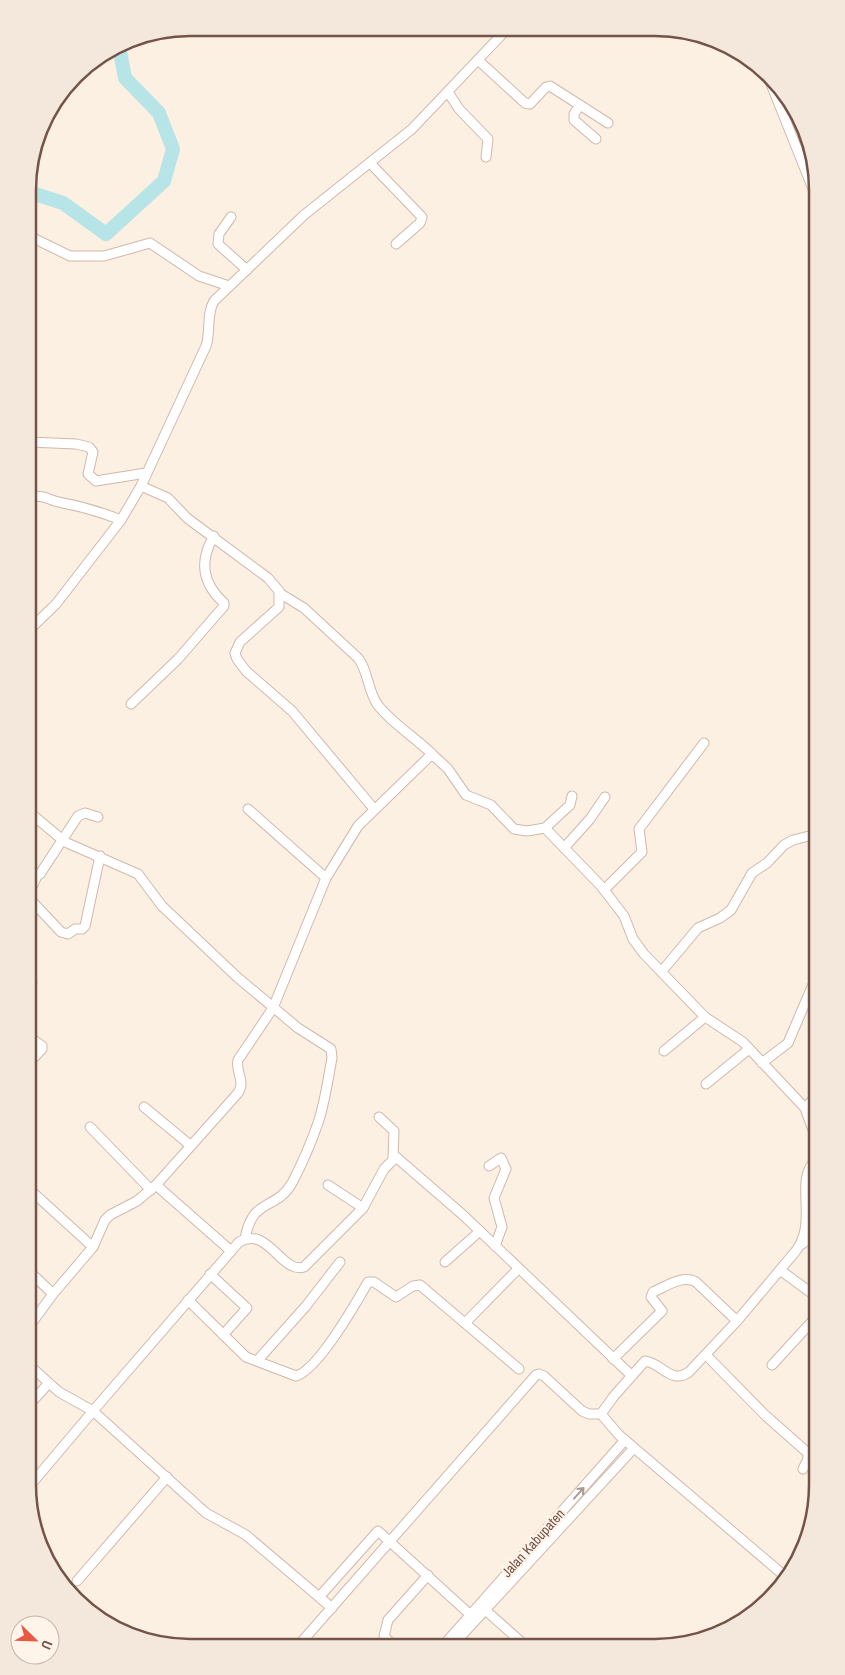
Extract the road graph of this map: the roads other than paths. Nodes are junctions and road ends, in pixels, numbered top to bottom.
1 (501, 36) edge
2 (478, 60) junction
3 (448, 92) junction
4 (776, 97) edge
5 (580, 105) junction
6 (608, 123) dead end
7 (596, 139) dead end
8 (486, 158) dead end
9 (370, 163) junction
10 (806, 170) joint
11 (807, 173) edge
12 (231, 217) dead end
13 (37, 240) edge
14 (396, 244) dead end
15 (247, 270) junction
16 (229, 286) junction
17 (37, 442) edge
18 (146, 473) junction
19 (142, 486) junction
20 (37, 497) edge
21 (121, 520) junction
22 (214, 536) junction
23 (281, 594) junction
24 (37, 623) edge
25 (131, 704) dead end
26 (704, 743) dead end
27 (432, 754) junction
28 (572, 796) dead end
29 (605, 796) dead end
30 (248, 809) dead end
31 (374, 809) junction
32 (98, 817) dead end
33 (37, 819) edge
34 (545, 828) junction
35 (809, 837) edge
36 (62, 841) junction
37 (564, 848) junction
38 (100, 856) junction
39 (36, 871) edge
40 (326, 878) junction
41 (604, 890) junction
42 (36, 906) edge
43 (662, 971) junction
44 (808, 996) edge
45 (274, 1008) junction
46 (705, 1017) junction
47 (36, 1042) edge
48 (749, 1049) junction
49 (664, 1052) dead end
50 (36, 1055) edge
51 (762, 1063) junction
52 (706, 1084) dead end
53 (808, 1104) edge
54 (144, 1107) dead end
55 (805, 1108) junction
56 (808, 1117) edge
57 (379, 1118) dead end
58 (90, 1127) dead end
59 (190, 1145) junction
60 (393, 1158) junction
61 (489, 1166) dead end
62 (808, 1170) edge
63 (328, 1185) dead end
64 (153, 1187) junction
65 (36, 1195) edge
66 (362, 1208) junction
67 (480, 1231) junction
68 (245, 1239) junction
69 (808, 1239) edge
70 (802, 1244) junction
71 (496, 1246) junction
72 (93, 1247) junction
73 (230, 1250) junction
74 (340, 1262) dead end
75 (444, 1262) dead end
76 (518, 1269) junction
77 (780, 1270) junction
78 (210, 1274) junction
79 (36, 1278) edge
80 (808, 1291) edge
81 (53, 1294) junction
82 (188, 1300) junction
83 (36, 1316) edge
84 (737, 1321) junction
85 (466, 1322) junction
86 (808, 1326) edge
87 (223, 1335) junction
88 (706, 1355) junction
89 (613, 1359) junction
90 (257, 1361) junction
91 (772, 1365) dead end
92 (519, 1369) dead end
93 (36, 1372) edge
94 (631, 1375) junction
95 (48, 1384) junction
96 (36, 1397) edge
97 (92, 1411) junction
98 (600, 1414) junction
99 (625, 1440) junction
100 (634, 1448) junction
101 (803, 1469) dead end
102 (167, 1476) junction
103 (36, 1478) edge
104 (390, 1541) junction
105 (781, 1573) edge
106 (428, 1575) junction
107 (77, 1581) dead end
108 (320, 1596) junction
109 (482, 1607) junction
110 (332, 1608) junction
111 (474, 1617) junction
112 (304, 1639) edge
113 (387, 1639) edge
114 (451, 1639) edge
115 (457, 1639) edge
116 (519, 1639) edge

1 - 2 street
2 - 3 street
2 - 5 street
3 - 8 street
3 - 9 street
4 - 10 street
5 - 6 street
5 - 7 street
9 - 14 street
9 - 15 street
10 - 11 street
12 - 15 street
13 - 16 street
15 - 16 street
16 - 18 street
17 - 18 street
18 - 19 street
19 - 21 street
19 - 22 street
20 - 21 street
21 - 24 street
22 - 23 street
22 - 25 street
23 - 27 street
23 - 31 street
26 - 41 street
27 - 31 street
27 - 34 street
28 - 34 street
29 - 37 street
30 - 40 street
31 - 40 street
32 - 36 street
33 - 36 street
34 - 37 street
35 - 43 street
36 - 38 street
36 - 39 street
37 - 41 street
38 - 42 street
38 - 45 street
40 - 45 street
41 - 43 street
43 - 46 street
44 - 51 street
45 - 59 street
45 - 68 street
46 - 48 street
46 - 49 street
47 - 50 street
48 - 51 street
48 - 52 street
51 - 55 street
53 - 55 street
54 - 59 street
55 - 56 street
57 - 60 street
58 - 64 street
59 - 64 street
60 - 66 street
60 - 67 street
61 - 71 street
62 - 70 street
63 - 66 street
64 - 72 street
64 - 73 street
65 - 72 street
66 - 68 street
67 - 71 street
67 - 75 street
68 - 73 street
69 - 70 street
70 - 77 street
71 - 76 street
72 - 81 street
73 - 78 street
74 - 90 street
76 - 85 street
76 - 89 street
77 - 80 street
77 - 84 street
78 - 82 street
78 - 87 street
79 - 81 street
81 - 83 street
82 - 87 street
82 - 97 street
84 - 88 street
84 - 89 street
85 - 90 street
85 - 92 street
86 - 91 street
87 - 90 street
88 - 94 street
88 - 101 street
89 - 94 street
93 - 95 street
94 - 98 street
95 - 96 street
95 - 97 street
97 - 102 street
97 - 103 street
98 - 99 street
98 - 104 street
99 - 100 street
109 -> 99 street, Jalan Kabupaten
100 - 105 street
100 - 109 street, Jalan Kabupaten
102 - 107 street
102 - 108 street
104 - 106 street
104 - 108 street
104 - 110 street
106 - 111 street
106 - 113 street
108 - 110 street
109 - 111 street, Jalan Kabupaten
109 - 116 street
110 - 112 street
111 - 114 street, Jalan Kabupaten
111 - 115 street, Jalan Kabupaten

